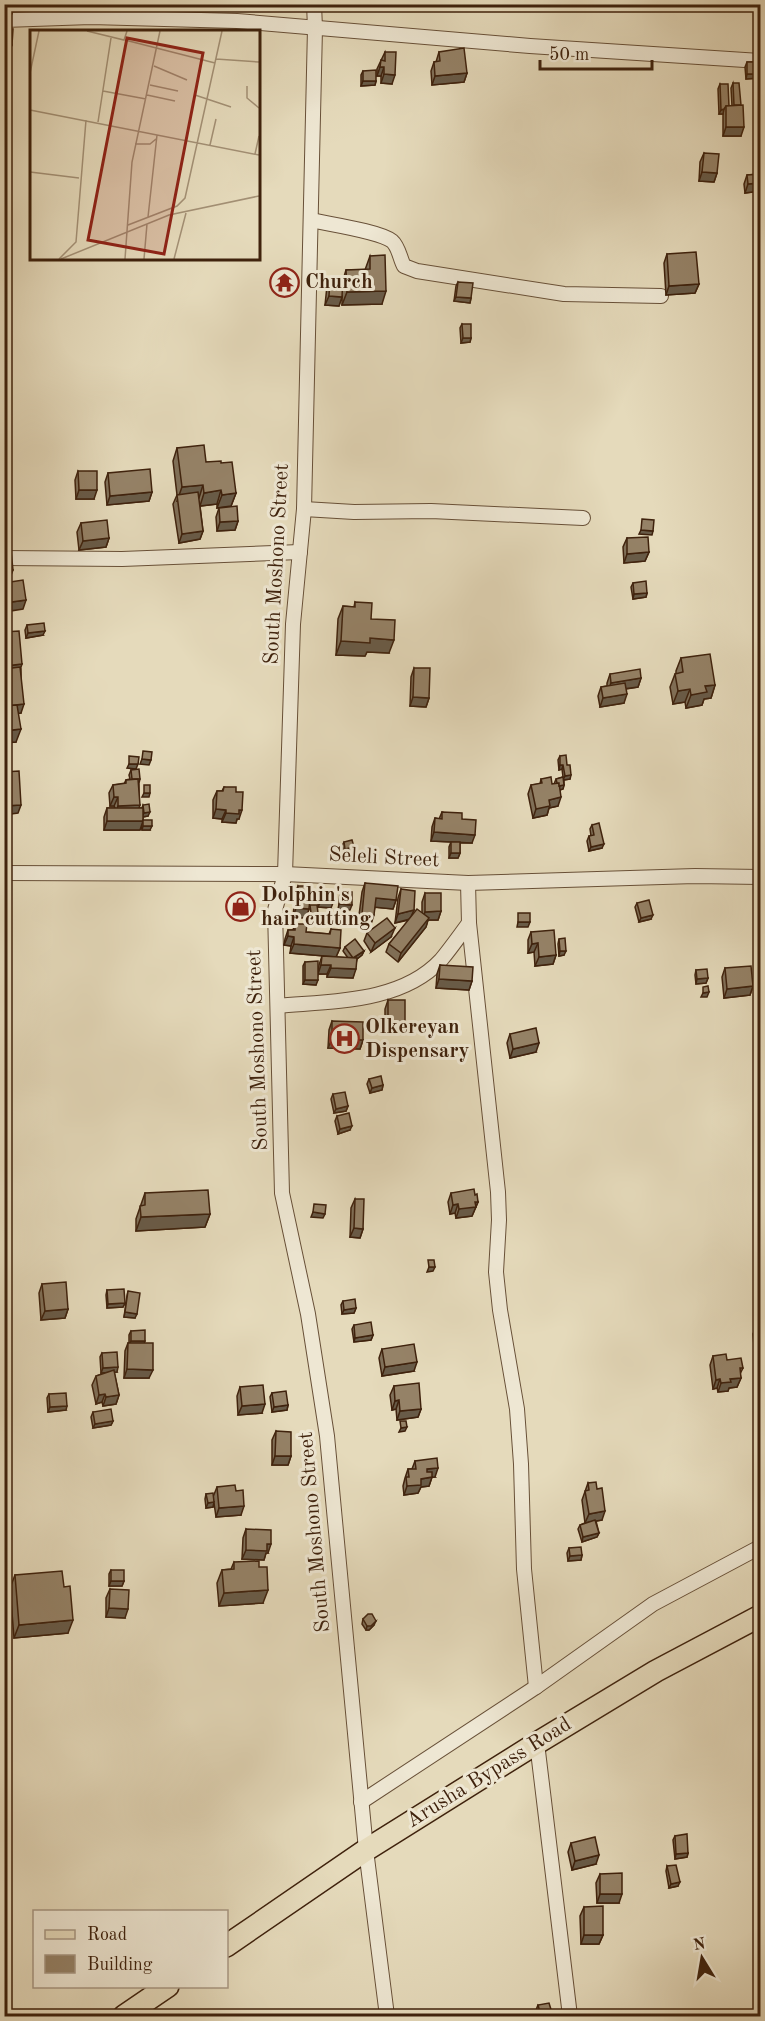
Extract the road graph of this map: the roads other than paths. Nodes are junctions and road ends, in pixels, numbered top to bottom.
1 (314, 4) edge
2 (4, 20) edge
3 (315, 28) junction
4 (760, 61) edge
5 (310, 219) junction
6 (661, 296) dead end
7 (304, 509) junction
8 (583, 518) dead end
9 (300, 552) junction
10 (4, 558) edge
11 (4, 873) edge
12 (285, 874) junction
13 (760, 877) edge
14 (468, 883) junction
15 (469, 922) junction
16 (278, 1006) junction
17 (760, 1547) edge
18 (760, 1616) edge
19 (536, 1687) junction
20 (537, 1743) junction
21 (361, 1802) junction
22 (366, 1850) junction
23 (228, 1945) edge
24 (165, 1988) edge
25 (124, 2016) edge
26 (387, 2016) edge
27 (570, 2016) edge

1 - 3 street, South Moshono Street
2 - 3 street
3 - 4 street
3 - 5 street, South Moshono Street
5 - 6 street
5 - 7 street, South Moshono Street
7 - 8 street
7 - 9 street, South Moshono Street
9 - 10 street
9 - 12 street, South Moshono Street
11 - 12 street, Seleli Street
12 - 14 street, Seleli Street
12 - 16 street, South Moshono Street
13 - 14 street, Seleli Street
14 - 15 street
15 - 16 street
15 - 19 street
16 - 21 street, South Moshono Street
17 - 19 street
18 - 20 main road, Arusha Bypass Road
19 - 21 street
20 - 22 main road, Arusha Bypass Road
20 - 27 street
21 - 22 street, South Moshono Street
22 - 23 main road, Arusha Bypass Road
22 - 26 street, South Moshono Street
24 - 25 main road

